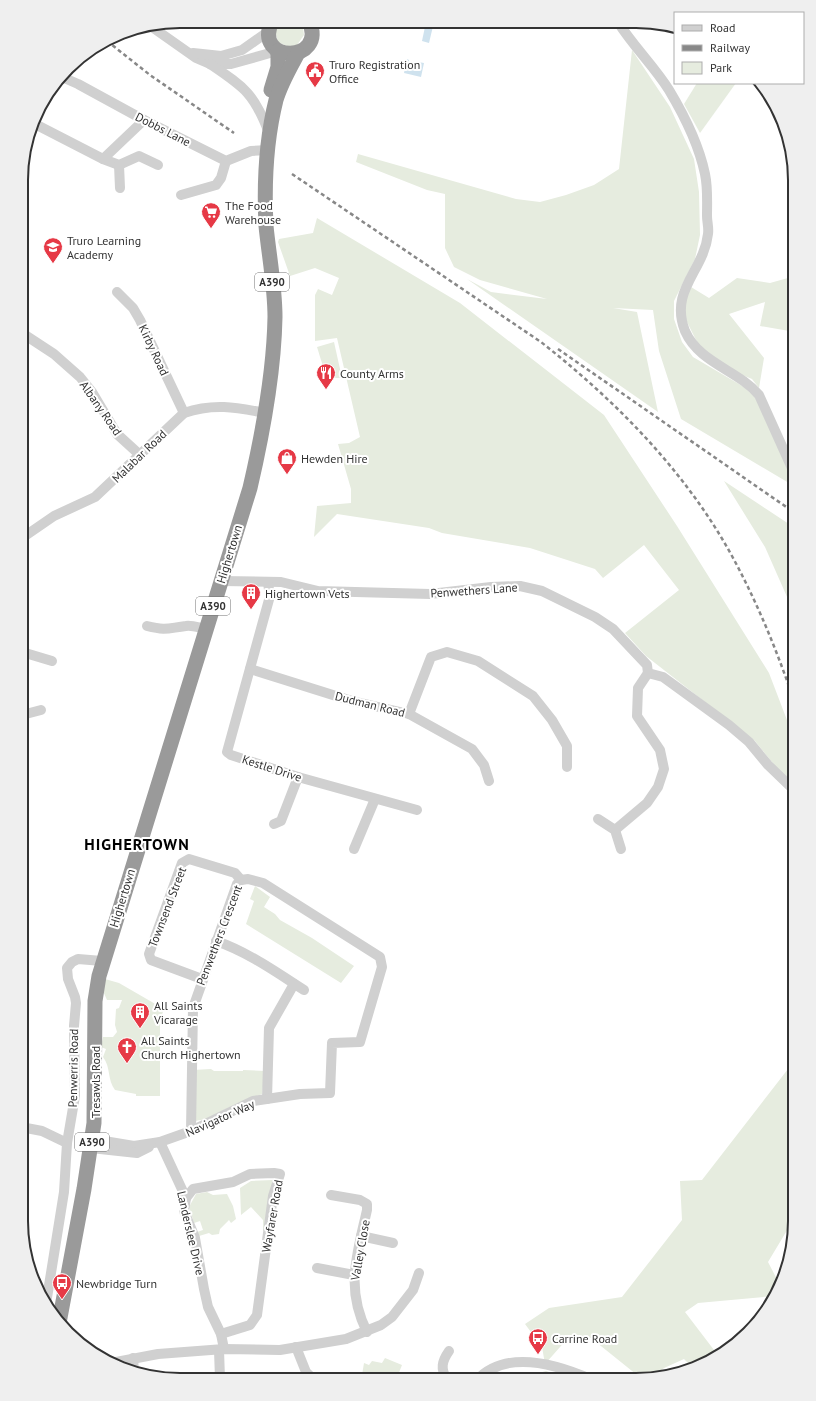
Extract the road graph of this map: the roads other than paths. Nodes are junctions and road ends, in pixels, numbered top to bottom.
1 (268, 28) edge
2 (270, 28) edge
3 (311, 28) edge
4 (622, 28) edge
5 (156, 30) edge
6 (278, 50) junction
7 (186, 51) junction
8 (298, 53) junction
9 (210, 64) junction
10 (67, 79) edge
11 (144, 120) junction
12 (38, 126) edge
13 (269, 134) junction
14 (268, 150) junction
15 (103, 159) junction
16 (226, 161) junction
17 (119, 165) junction
18 (158, 165) dead end
19 (120, 188) dead end
20 (181, 195) dead end
21 (117, 292) dead end
22 (28, 337) edge
23 (184, 413) junction
24 (264, 413) junction
25 (140, 455) junction
26 (788, 459) edge
27 (28, 534) edge
28 (221, 582) junction
29 (268, 583) junction
30 (147, 626) dead end
31 (206, 629) junction
32 (28, 654) edge
33 (52, 661) dead end
34 (250, 670) junction
35 (648, 673) junction
36 (41, 710) dead end
37 (28, 713) edge
38 (410, 714) junction
39 (567, 767) dead end
40 (298, 777) junction
41 (489, 780) dead end
42 (788, 784) edge
43 (375, 799) junction
44 (417, 810) dead end
45 (598, 819) dead end
46 (274, 824) dead end
47 (615, 830) junction
48 (621, 849) dead end
49 (354, 850) dead end
50 (241, 880) junction
51 (343, 933) joint
52 (216, 941) junction
53 (102, 960) junction
54 (202, 979) junction
55 (294, 984) junction
56 (304, 990) dead end
57 (267, 1099) junction
58 (28, 1128) edge
59 (191, 1131) junction
60 (160, 1142) junction
61 (67, 1143) junction
62 (91, 1143) junction
63 (137, 1153) junction
64 (88, 1165) junction
65 (331, 1194) dead end
66 (186, 1198) junction
67 (362, 1236) junction
68 (393, 1243) dead end
69 (317, 1268) dead end
70 (418, 1273) dead end
71 (354, 1275) junction
72 (47, 1296) edge
73 (61, 1316) edge
74 (367, 1332) junction
75 (221, 1334) junction
76 (296, 1347) junction
77 (221, 1350) junction
78 (449, 1351) dead end
79 (133, 1358) junction
80 (121, 1361) edge
81 (134, 1366) edge
82 (220, 1373) edge
83 (307, 1373) edge
84 (444, 1373) edge
85 (484, 1373) edge
86 (567, 1373) edge

1 - 7 street
2 - 6 highway
3 - 8 highway, Highertown
4 - 26 street
5 - 7 street
6 - 8 highway
6 - 9 street
6 - 13 highway, Highertown / A390
7 - 9 street
8 - 13 highway, Highertown / A390
9 - 13 street
10 - 11 street, Dobbs Lane
11 - 15 street
11 - 16 street, Dobbs Lane
12 - 15 street
13 - 14 highway, Highertown / A390
14 - 16 street
14 - 24 highway, Highertown / A390
15 - 17 street
16 - 20 street
17 - 18 street
17 - 19 street
21 - 23 street, Kirby Road
22 - 25 street, Albany Road
23 - 24 street, Malabar Road
23 - 25 street, Malabar Road
24 - 28 highway, Highertown / A390
25 - 27 street, Malabar Road
28 - 29 street, Penwethers Lane
28 - 31 highway, Highertown / A390
29 - 34 street, Kestle Drive
29 - 35 street, Penwethers Lane
30 - 31 street
31 - 53 highway, Highertown / A390
32 - 33 street
34 - 38 street, Dudman Road
34 - 40 street, Kestle Drive
35 - 42 street
35 - 47 street
36 - 37 street
38 - 39 street
38 - 41 street, Dudman Road
40 - 43 street, Kestle Drive
40 - 46 street
43 - 44 street, Kestle Drive
43 - 49 street
45 - 47 street
47 - 48 street
50 - 51 street, Penwethers Crescent
50 - 52 street, Penwethers Crescent
50 - 54 street, Townsend Street
51 - 57 street, Navigator Way
52 - 54 street, Penwethers Crescent
52 - 55 street
53 - 61 street, Penwerris Road
53 - 62 highway, Tresawls Road / A390
54 - 59 street, Penwethers Crescent
55 - 56 street
55 - 57 street
57 - 59 street, Navigator Way
58 - 61 street
59 - 60 street, Navigator Way
60 - 62 street, Navigator Way
60 - 63 street
60 - 66 street, Landerslee Drive
61 - 72 street, Penwerris Road
62 - 63 street
62 - 64 highway, Tresawls Road / A390
63 - 64 street
64 - 73 highway, Tresawls Road / A390
65 - 67 street, Valley Close
66 - 75 street, Landerslee Drive
66 - 75 street, Wayfarer Road
67 - 68 street
67 - 71 street, Valley Close
69 - 71 street
70 - 74 street
71 - 74 street, Valley Close
74 - 76 street
75 - 77 street, Landerslee Drive
76 - 77 street
76 - 83 street
77 - 79 street
77 - 82 street, Landerslee Drive
78 - 84 street
79 - 80 street
79 - 81 street
85 - 86 street

